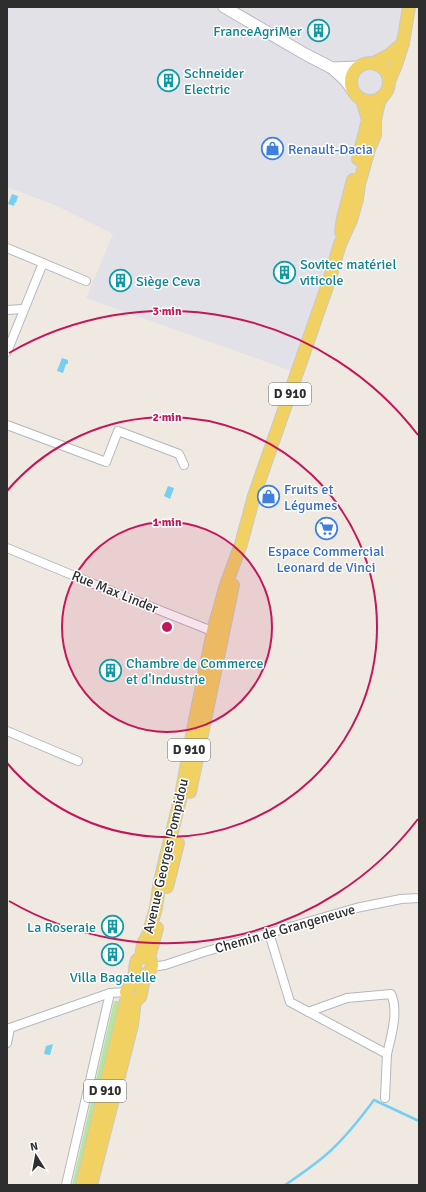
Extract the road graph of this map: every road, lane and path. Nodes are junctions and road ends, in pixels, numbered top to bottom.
1 (224, 7) edge
2 (409, 7) edge
3 (403, 43) junction
4 (374, 63) junction
5 (357, 67) junction
6 (332, 68) junction
7 (389, 81) junction
8 (352, 89) junction
9 (382, 97) junction
10 (362, 99) junction
11 (340, 244) junction
12 (7, 248) edge
13 (43, 263) junction
14 (86, 282) dead end
15 (7, 310) edge
16 (23, 310) junction
17 (7, 352) edge
18 (7, 425) edge
19 (184, 465) dead end
20 (7, 548) edge
21 (218, 633) junction
22 (7, 731) edge
23 (78, 761) dead end
24 (419, 898) edge
25 (270, 933) junction
26 (148, 961) junction
27 (110, 993) junction
28 (129, 996) junction
29 (308, 1012) junction
30 (8, 1029) edge
31 (7, 1043) edge
32 (387, 1054) junction
33 (385, 1098) dead end
34 (66, 1185) edge
35 (82, 1185) edge
36 (91, 1185) edge

1 - 6 main road
2 - 3 main road
3 - 4 main road
3 - 7 main road
4 - 5 main road
4 - 7 main road
5 - 6 main road
5 - 8 main road
6 - 8 main road
7 - 9 main road
8 - 10 main road
9 - 10 main road
9 - 11 main road, Avenue Georges Pompidou / D 910
10 - 11 main road, Avenue Georges Pompidou / D 910
11 - 21 main road, Avenue Georges Pompidou / D 910
12 - 13 street
13 - 14 street
13 - 16 street
15 - 16 street
16 - 17 street
18 - 19 street
20 - 21 street, Rue Max Linder
21 - 26 main road, Avenue Georges Pompidou / D 910
22 - 23 street
24 - 25 street, Chemin de Grangeneuve
25 - 26 street, Chemin de Grangeneuve
25 - 29 street
26 - 28 main road, Avenue Georges Pompidou
26 - 28 main road, Avenue Georges Pompidou
27 - 28 street
27 - 30 street
27 - 34 street
28 - 35 main road, Avenue Georges Pompidou / D 910
28 - 36 main road, Avenue Georges Pompidou / D 910
29 - 32 street
29 - 32 street
30 - 31 street
32 - 33 street

